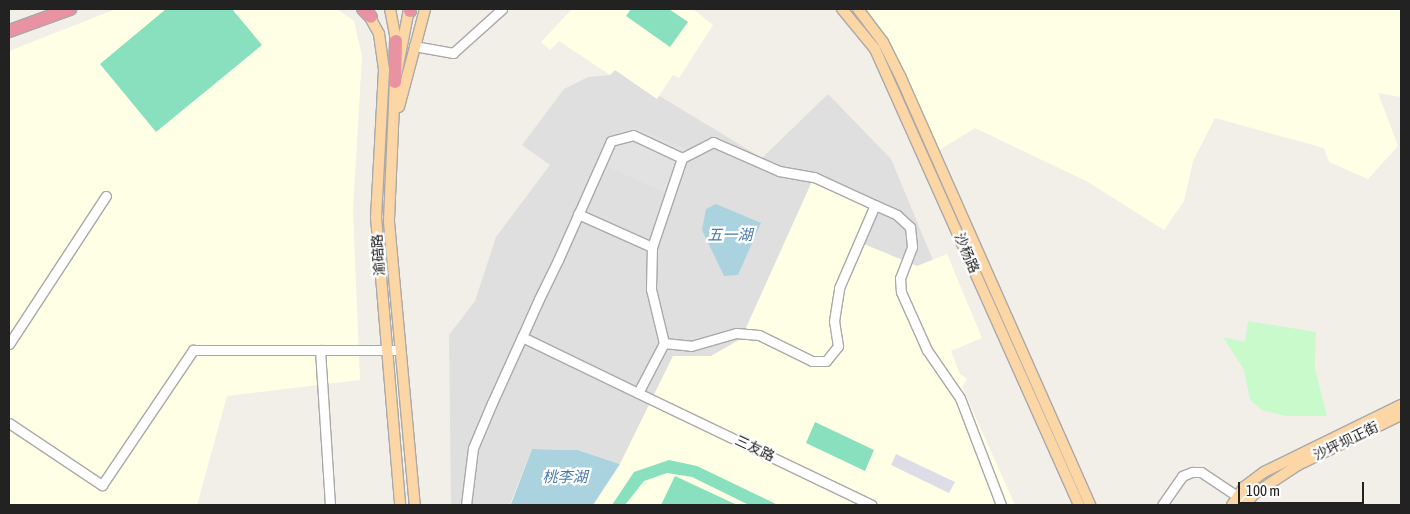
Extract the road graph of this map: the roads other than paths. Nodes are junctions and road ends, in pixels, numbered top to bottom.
1 (51, 9) edge
2 (70, 9) edge
3 (390, 9) edge
4 (426, 9) edge
5 (502, 9) edge
6 (842, 9) edge
7 (858, 9) edge
8 (410, 10) edge
9 (366, 12) edge
10 (9, 30) edge
11 (405, 43) junction
12 (395, 82) joint
13 (394, 127) junction
14 (682, 158) junction
15 (106, 196) dead end
16 (875, 205) junction
17 (578, 214) junction
18 (652, 247) junction
19 (522, 338) junction
20 (9, 344) edge
21 (664, 344) junction
22 (384, 349) junction
23 (320, 350) junction
24 (398, 350) junction
25 (638, 393) junction
26 (1401, 405) edge
27 (1401, 415) edge
28 (9, 423) edge
29 (1235, 501) edge
30 (1246, 504) edge
31 (330, 505) edge
32 (400, 505) edge
33 (415, 505) edge
34 (466, 505) edge
35 (872, 505) edge
36 (1001, 505) edge
37 (1079, 505) edge
38 (1090, 505) edge
39 (1162, 505) edge

1 - 10 highway
2 - 10 highway
3 - 11 main road
4 - 11 main road
5 - 11 street
6 - 37 main road, 沙杨路
7 - 38 main road, 沙杨路
8 - 11 main road
9 - 22 main road, 渝碚路
11 - 12 highway
11 - 13 main road
12 - 13 main road, 渝碚路
13 - 24 main road, 渝碚路
14 - 16 street
14 - 17 street
14 - 18 street
15 - 20 street
16 - 21 street
16 - 36 street
17 - 18 street
17 - 19 street
18 - 21 street
19 - 25 street, 三友路
19 - 34 street
21 - 25 street
22 - 23 street
22 - 24 street
22 - 32 main road, 渝碚路
23 - 28 street
23 - 31 street
24 - 33 main road, 渝碚路
25 - 35 street, 三友路
26 - 29 main road, 沙坪坝正街
27 - 30 main road, 沙坪坝正街
29 - 30 street
29 - 39 street

